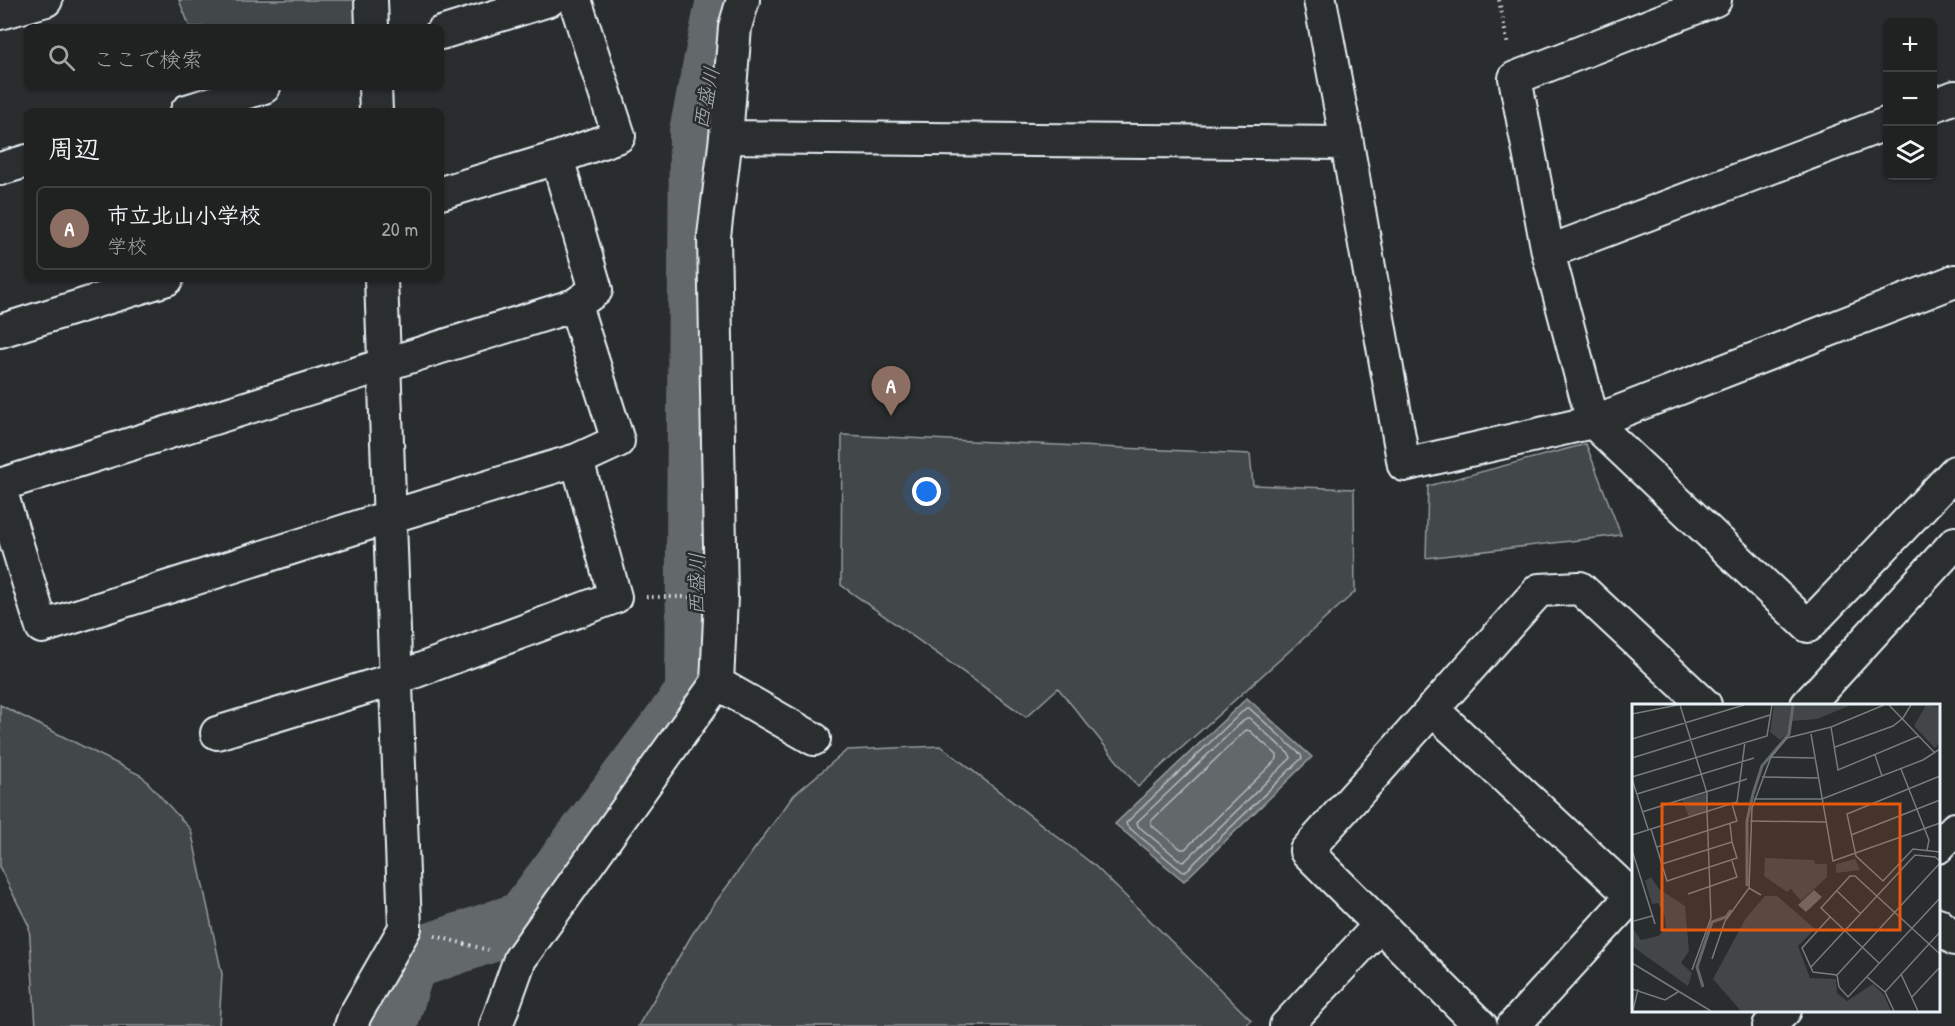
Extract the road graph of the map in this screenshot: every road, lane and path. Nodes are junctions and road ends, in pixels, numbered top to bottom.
1 (46, 0) edge
2 (371, 0) edge
3 (549, 0) edge
4 (575, 0) edge
5 (743, 0) edge
6 (1320, 0) edge
7 (1499, 0) edge
8 (1715, 0) edge
9 (0, 14) edge
10 (372, 24) edge
11 (444, 32) edge
12 (1515, 78) junction
13 (254, 90) edge
14 (375, 90) edge
15 (1955, 97) edge
16 (1937, 104) edge
17 (197, 108) edge
18 (375, 108) edge
19 (1883, 125) edge
20 (726, 137) junction
21 (1347, 143) junction
22 (557, 158) junction
23 (24, 162) edge
24 (0, 169) edge
25 (444, 193) edge
26 (1548, 252) junction
27 (1955, 281) edge
28 (158, 282) edge
29 (381, 282) edge
30 (575, 305) junction
31 (0, 332) edge
32 (384, 363) junction
33 (1593, 422) junction
34 (577, 460) junction
35 (1955, 472) edge
36 (0, 487) edge
37 (389, 517) junction
38 (1955, 543) edge
39 (615, 597) junction
40 (722, 597) junction
41 (395, 678) junction
42 (717, 683) junction
43 (1704, 704) edge
44 (1808, 704) edge
45 (1432, 709) junction
46 (217, 733) dead end
47 (814, 740) dead end
48 (1955, 829) edge
49 (1940, 845) edge
50 (1632, 894) edge
51 (1632, 896) edge
52 (1380, 925) junction
53 (1940, 926) edge
54 (405, 928) junction
55 (1955, 939) edge
56 (520, 959) junction
57 (1784, 1011) edge
58 (351, 1026) edge
59 (496, 1026) edge
60 (1286, 1026) edge
61 (1481, 1026) edge
62 (1513, 1026) edge
63 (1769, 1026) edge

1 - 9 street
2 - 10 street
3 - 11 street
4 - 22 street
5 - 20 street
6 - 21 street
7 - 12 path
8 - 12 street
12 - 26 street
13 - 17 street
14 - 18 street
15 - 16 street
19 - 26 street
20 - 21 street
20 - 40 street
21 - 33 street
22 - 25 street
22 - 30 street
23 - 24 street
26 - 33 street
27 - 33 street
28 - 31 street
29 - 32 street
30 - 32 street
30 - 34 street
32 - 36 street
32 - 37 street
33 - 35 street
34 - 37 street
34 - 39 street
36 - 37 street
37 - 41 street
38 - 44 street
39 - 40 path
39 - 41 street
40 - 42 street
41 - 46 street
41 - 54 street
42 - 47 street
42 - 56 street
43 - 45 street
45 - 50 street
45 - 52 street
48 - 49 street
51 - 62 street
52 - 60 street
52 - 61 street
53 - 55 street
54 - 56 path
54 - 58 street
56 - 59 street
57 - 63 street

